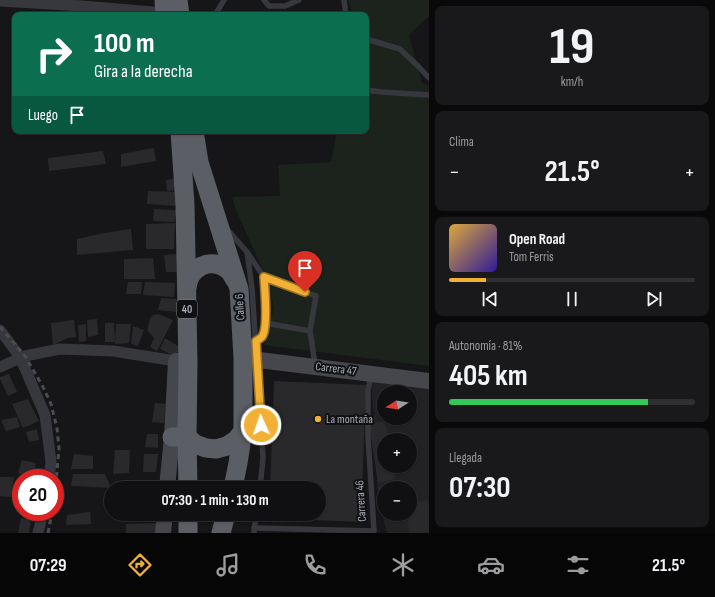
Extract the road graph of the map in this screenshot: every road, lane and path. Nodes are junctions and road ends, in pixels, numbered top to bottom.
1 (224, 0) edge
2 (264, 0) edge
3 (299, 0) edge
4 (344, 0) edge
5 (0, 1) edge
6 (82, 3) edge
7 (170, 9) edge
8 (217, 12) edge
9 (346, 12) edge
10 (369, 40) edge
11 (429, 78) edge
12 (369, 90) edge
13 (429, 95) edge
14 (180, 134) edge
15 (194, 134) edge
16 (215, 215) junction
17 (247, 252) junction
18 (264, 277) junction
19 (239, 289) junction
20 (186, 291) junction
21 (266, 323) junction
22 (0, 330) edge
23 (310, 331) junction
24 (250, 350) junction
25 (20, 357) junction
26 (182, 362) junction
27 (0, 367) edge
28 (315, 367) junction
29 (371, 374) junction
30 (429, 381) edge
31 (243, 431) junction
32 (179, 437) junction
33 (50, 469) edge
34 (169, 481) edge
35 (187, 481) edge
36 (234, 481) edge
37 (261, 481) edge
38 (41, 521) edge
39 (164, 521) edge
40 (188, 521) edge
41 (224, 521) edge
42 (255, 521) edge
43 (254, 531) edge
44 (38, 533) edge
45 (163, 533) edge
46 (188, 533) edge
47 (221, 533) edge

1 - 8 lane
2 - 3 lane
4 - 9 lane
5 - 6 street
6 - 7 street
10 - 11 lane
12 - 13 lane
14 - 20 highway, 40
15 - 16 highway, Calle 6
16 - 17 lane
16 - 19 highway, Calle 6
17 - 18 lane
17 - 24 lane
18 - 21 lane
18 - 23 lane
19 - 20 highway
19 - 24 highway, Calle 6
20 - 26 highway, 40
21 - 23 lane
21 - 24 lane
22 - 25 street
23 - 28 lane
24 - 28 main road, Carrera 47
24 - 31 highway, Calle 6
24 - 37 lane
25 - 26 street
25 - 27 street
25 - 33 street
26 - 32 highway, 40
28 - 29 main road, Carrera 47
29 - 30 main road, Carrera 47
29 - 43 lane, Carrera 46
31 - 32 highway
31 - 36 highway, Calle 6
32 - 34 main road
32 - 35 highway, 40
38 - 44 street
39 - 45 main road
40 - 46 highway
41 - 47 highway
42 - 43 lane

